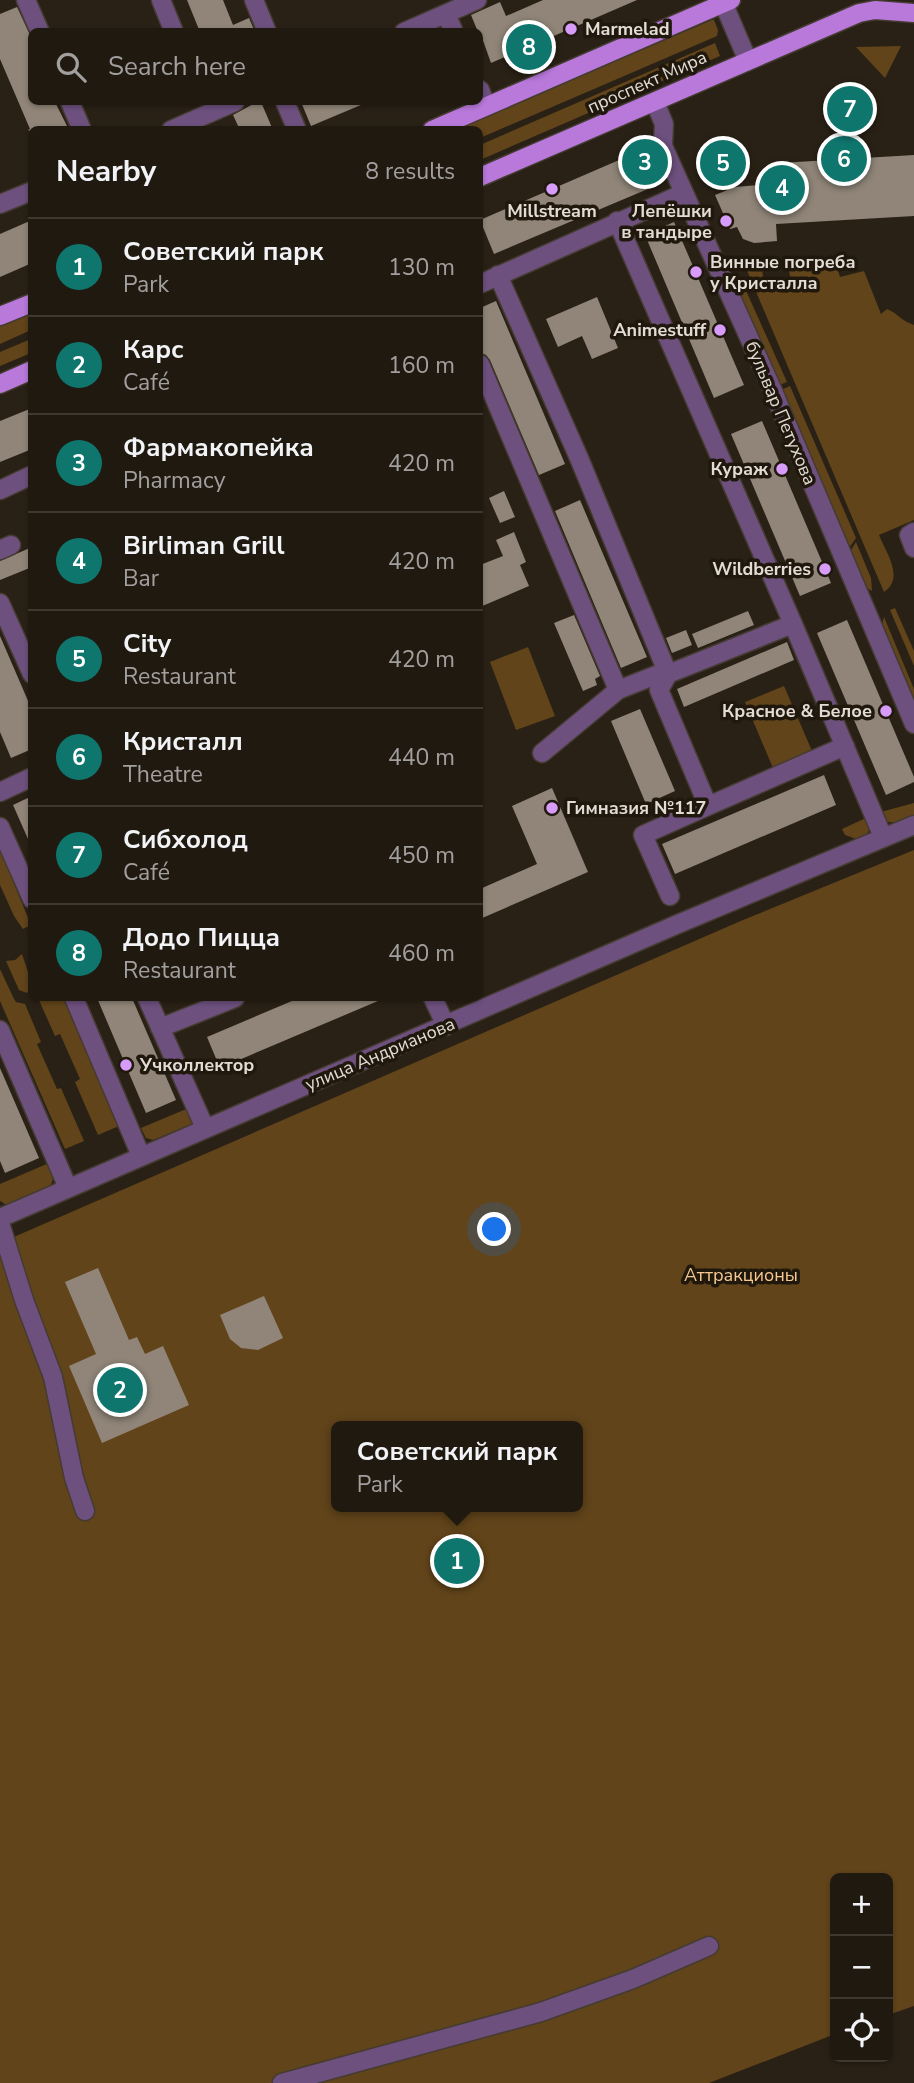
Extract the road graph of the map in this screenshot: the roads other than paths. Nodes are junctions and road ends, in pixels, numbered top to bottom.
1 (26, 0) edge
2 (161, 0) edge
3 (254, 0) edge
4 (477, 0) edge
5 (851, 0) edge
6 (900, 0) edge
7 (725, 1) edge
8 (914, 12) edge
9 (446, 14) junction
10 (831, 24) junction
11 (38, 28) edge
12 (172, 28) edge
13 (265, 28) edge
14 (413, 28) edge
15 (452, 28) edge
16 (748, 61) junction
17 (483, 98) edge
18 (655, 102) junction
19 (71, 105) edge
20 (286, 105) edge
21 (472, 105) edge
22 (206, 107) edge
23 (80, 126) edge
24 (177, 126) edge
25 (294, 126) edge
26 (438, 126) edge
27 (483, 176) edge
28 (684, 192) junction
29 (28, 193) edge
30 (0, 204) edge
31 (617, 221) junction
32 (498, 275) junction
33 (483, 282) edge
34 (28, 305) edge
35 (0, 316) edge
36 (483, 371) edge
37 (28, 372) edge
38 (0, 384) edge
39 (28, 477) edge
40 (0, 490) edge
41 (914, 532) edge
42 (914, 548) edge
43 (0, 603) edge
44 (793, 624) junction
45 (28, 665) edge
46 (668, 674) junction
47 (618, 690) junction
48 (914, 724) edge
49 (845, 746) junction
50 (542, 753) dead end
51 (28, 779) edge
52 (0, 792) edge
53 (708, 806) junction
54 (914, 825) edge
55 (0, 827) edge
56 (883, 837) junction
57 (28, 890) edge
58 (670, 896) dead end
59 (75, 1001) edge
60 (148, 1001) edge
61 (227, 1001) edge
62 (434, 1001) edge
63 (446, 1026) junction
64 (160, 1028) junction
65 (0, 1030) edge
66 (205, 1128) junction
67 (141, 1156) junction
68 (68, 1188) junction
69 (0, 1221) edge
70 (85, 1511) dead end
71 (709, 1946) dead end
72 (282, 2083) edge

1 - 11 street
2 - 12 street
3 - 13 street
4 - 9 street
5 - 10 main road, проспект Мира
6 - 8 main road
7 - 16 street
7 - 17 main road
8 - 10 main road, проспект Мира
9 - 14 street
9 - 15 street
10 - 16 main road, проспект Мира
16 - 18 main road, проспект Мира
18 - 27 main road, проспект Мира
18 - 28 street, бульвар Петухова
19 - 23 street
20 - 25 street
21 - 26 main road
22 - 24 street
28 - 31 street
28 - 48 street, бульвар Петухова
29 - 30 street
31 - 32 street
31 - 44 street
32 - 33 street
32 - 46 street
34 - 35 main road
36 - 47 street
37 - 38 main road
39 - 40 street
41 - 42 street
43 - 45 street
44 - 46 street
44 - 49 street
46 - 47 street
46 - 53 street
47 - 50 street
49 - 53 street
49 - 56 street
51 - 52 street
53 - 58 street
54 - 56 street, улица Андрианова
55 - 57 street
56 - 63 street, улица Андрианова
59 - 67 street
60 - 64 street
61 - 64 street
62 - 63 street
63 - 66 street, улица Андрианова
64 - 66 street
65 - 68 street
66 - 67 street, улица Андрианова
67 - 68 street, улица Андрианова
68 - 69 street, улица Андрианова
69 - 70 street
71 - 72 street

